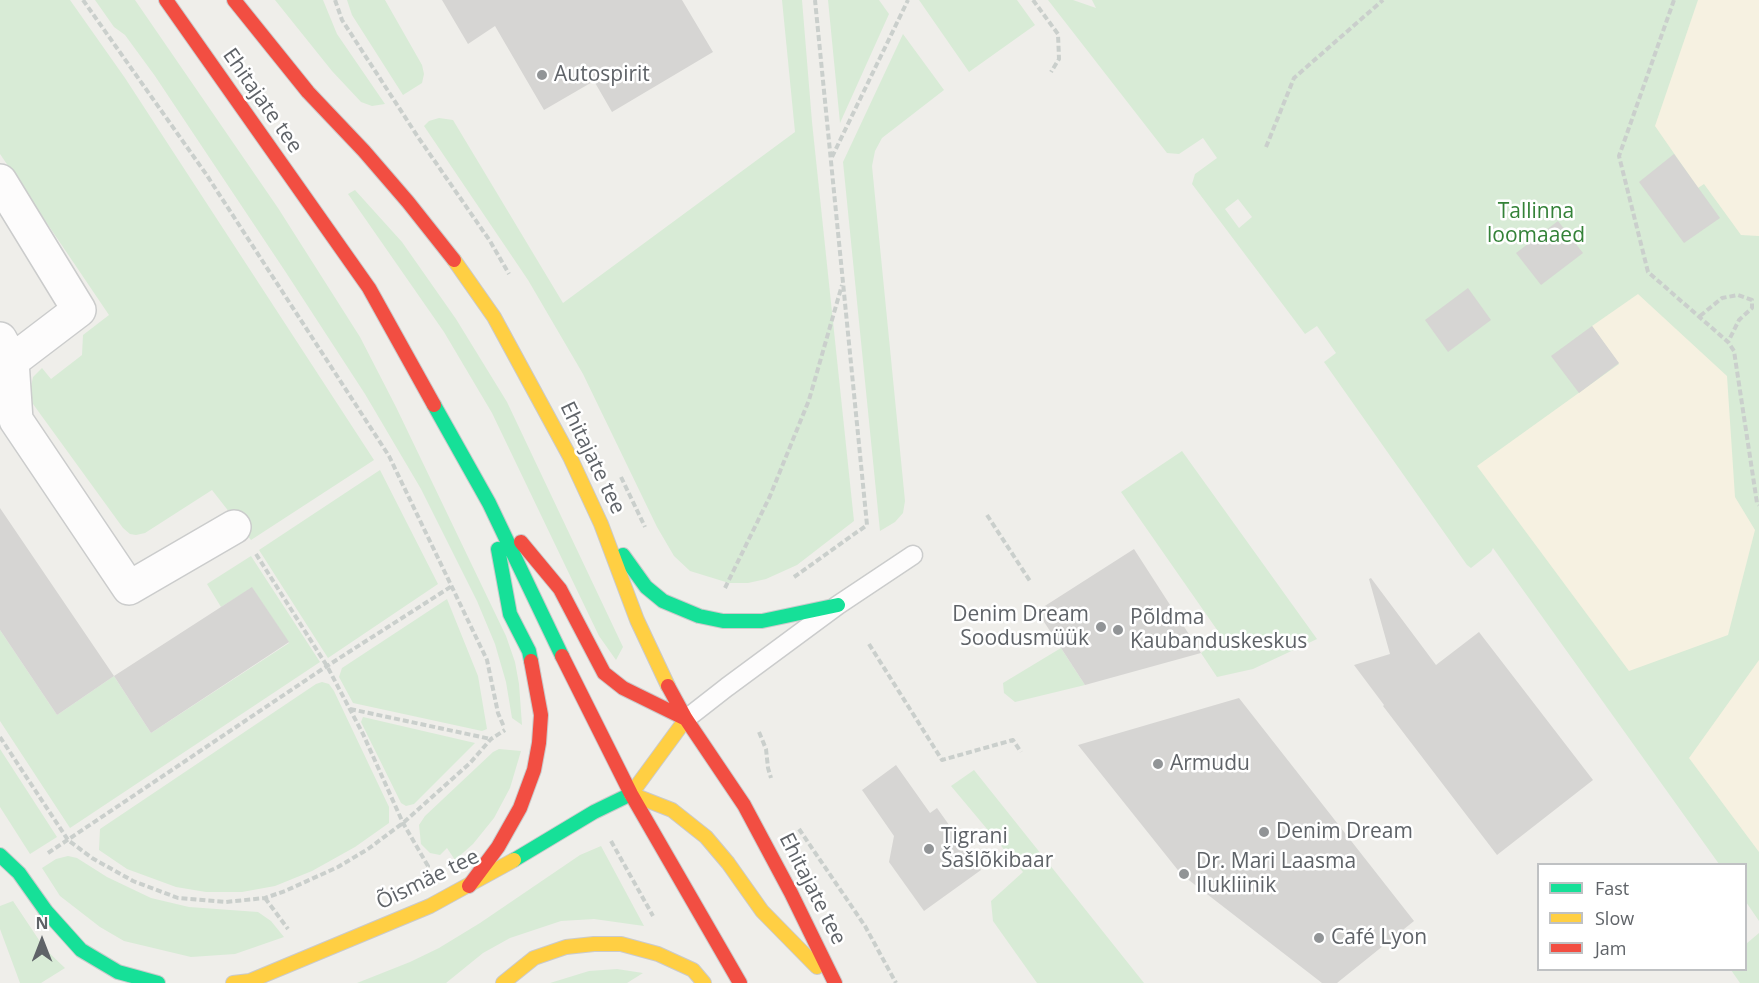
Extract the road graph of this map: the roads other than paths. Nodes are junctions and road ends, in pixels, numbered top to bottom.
1 (166, 0) edge
2 (234, 0) edge
3 (0, 181) edge
4 (6, 350) edge
5 (489, 503) junction
6 (601, 524) junction
7 (243, 537) road end
8 (913, 555) dead end
9 (838, 605) junction
10 (686, 720) junction
11 (631, 794) junction
12 (0, 855) edge
13 (469, 886) junction
14 (158, 983) edge
15 (233, 983) edge
16 (503, 983) edge
17 (704, 983) edge
18 (740, 983) edge
19 (834, 983) edge

1 - 5 main road, Ehitajate tee
2 - 6 main road, Ehitajate tee
3 - 4 street
4 - 7 street
5 - 10 main road
5 - 11 main road, Ehitajate tee
5 - 13 main road
6 - 9 main road
6 - 10 main road, Ehitajate tee
8 - 9 lane
9 - 10 lane
10 - 11 main road
10 - 19 main road, Ehitajate tee
11 - 13 main road, Õismäe tee
11 - 18 main road, Ehitajate tee
11 - 19 main road
12 - 14 main road
13 - 15 main road, Õismäe tee
16 - 17 main road

